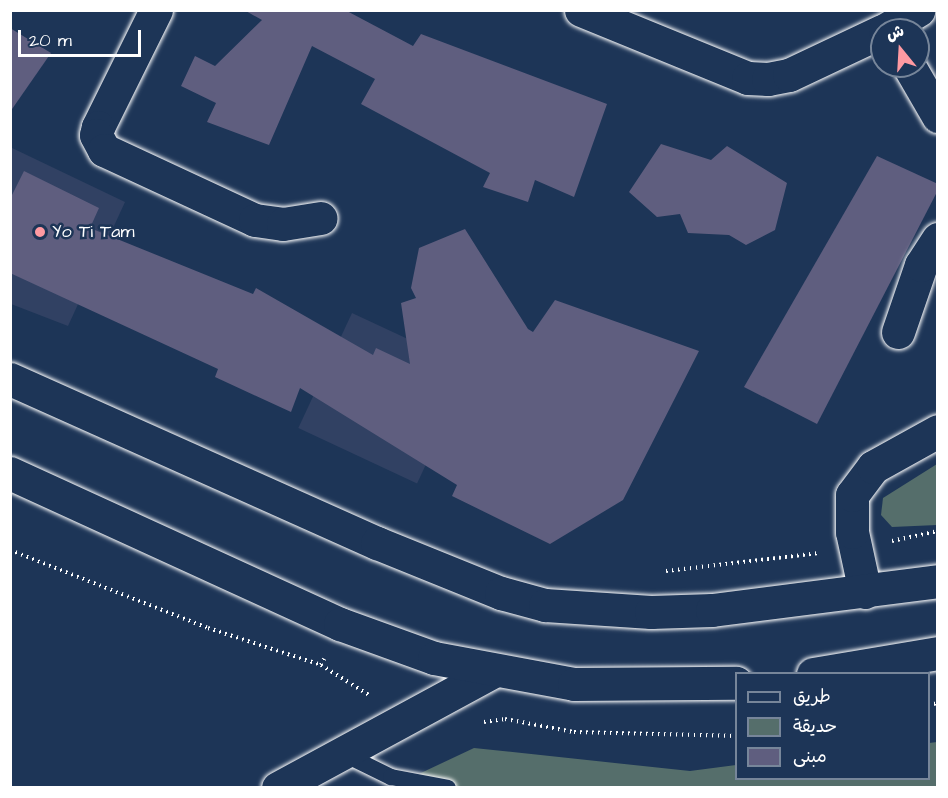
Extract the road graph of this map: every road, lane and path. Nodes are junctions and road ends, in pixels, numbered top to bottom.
1 (156, 10) edge
2 (581, 10) edge
3 (918, 10) edge
4 (905, 18) edge
5 (870, 37) edge
6 (916, 78) edge
7 (938, 116) edge
8 (321, 218) dead end
9 (938, 239) edge
10 (898, 332) dead end
11 (10, 379) edge
12 (938, 431) edge
13 (10, 473) edge
14 (938, 531) edge
15 (856, 549) junction
16 (660, 571) dead end
17 (938, 581) edge
18 (865, 592) junction
19 (938, 653) edge
20 (321, 665) dead end
21 (495, 670) junction
22 (825, 672) edge
23 (735, 683) edge
24 (403, 716) junction
25 (481, 722) dead end
26 (735, 736) edge
27 (340, 752) junction
28 (278, 788) edge
29 (448, 788) edge

1 - 8 main road
2 - 5 main road
3 - 4 main road
6 - 7 main road
9 - 10 main road
11 - 18 main road
12 - 15 main road
13 - 21 main road
14 - 15 path
15 - 16 path
15 - 18 main road
17 - 18 main road
19 - 22 main road
20 - 24 path
21 - 23 main road
21 - 24 main road
24 - 27 main road
25 - 26 path
27 - 28 main road
27 - 29 lane

